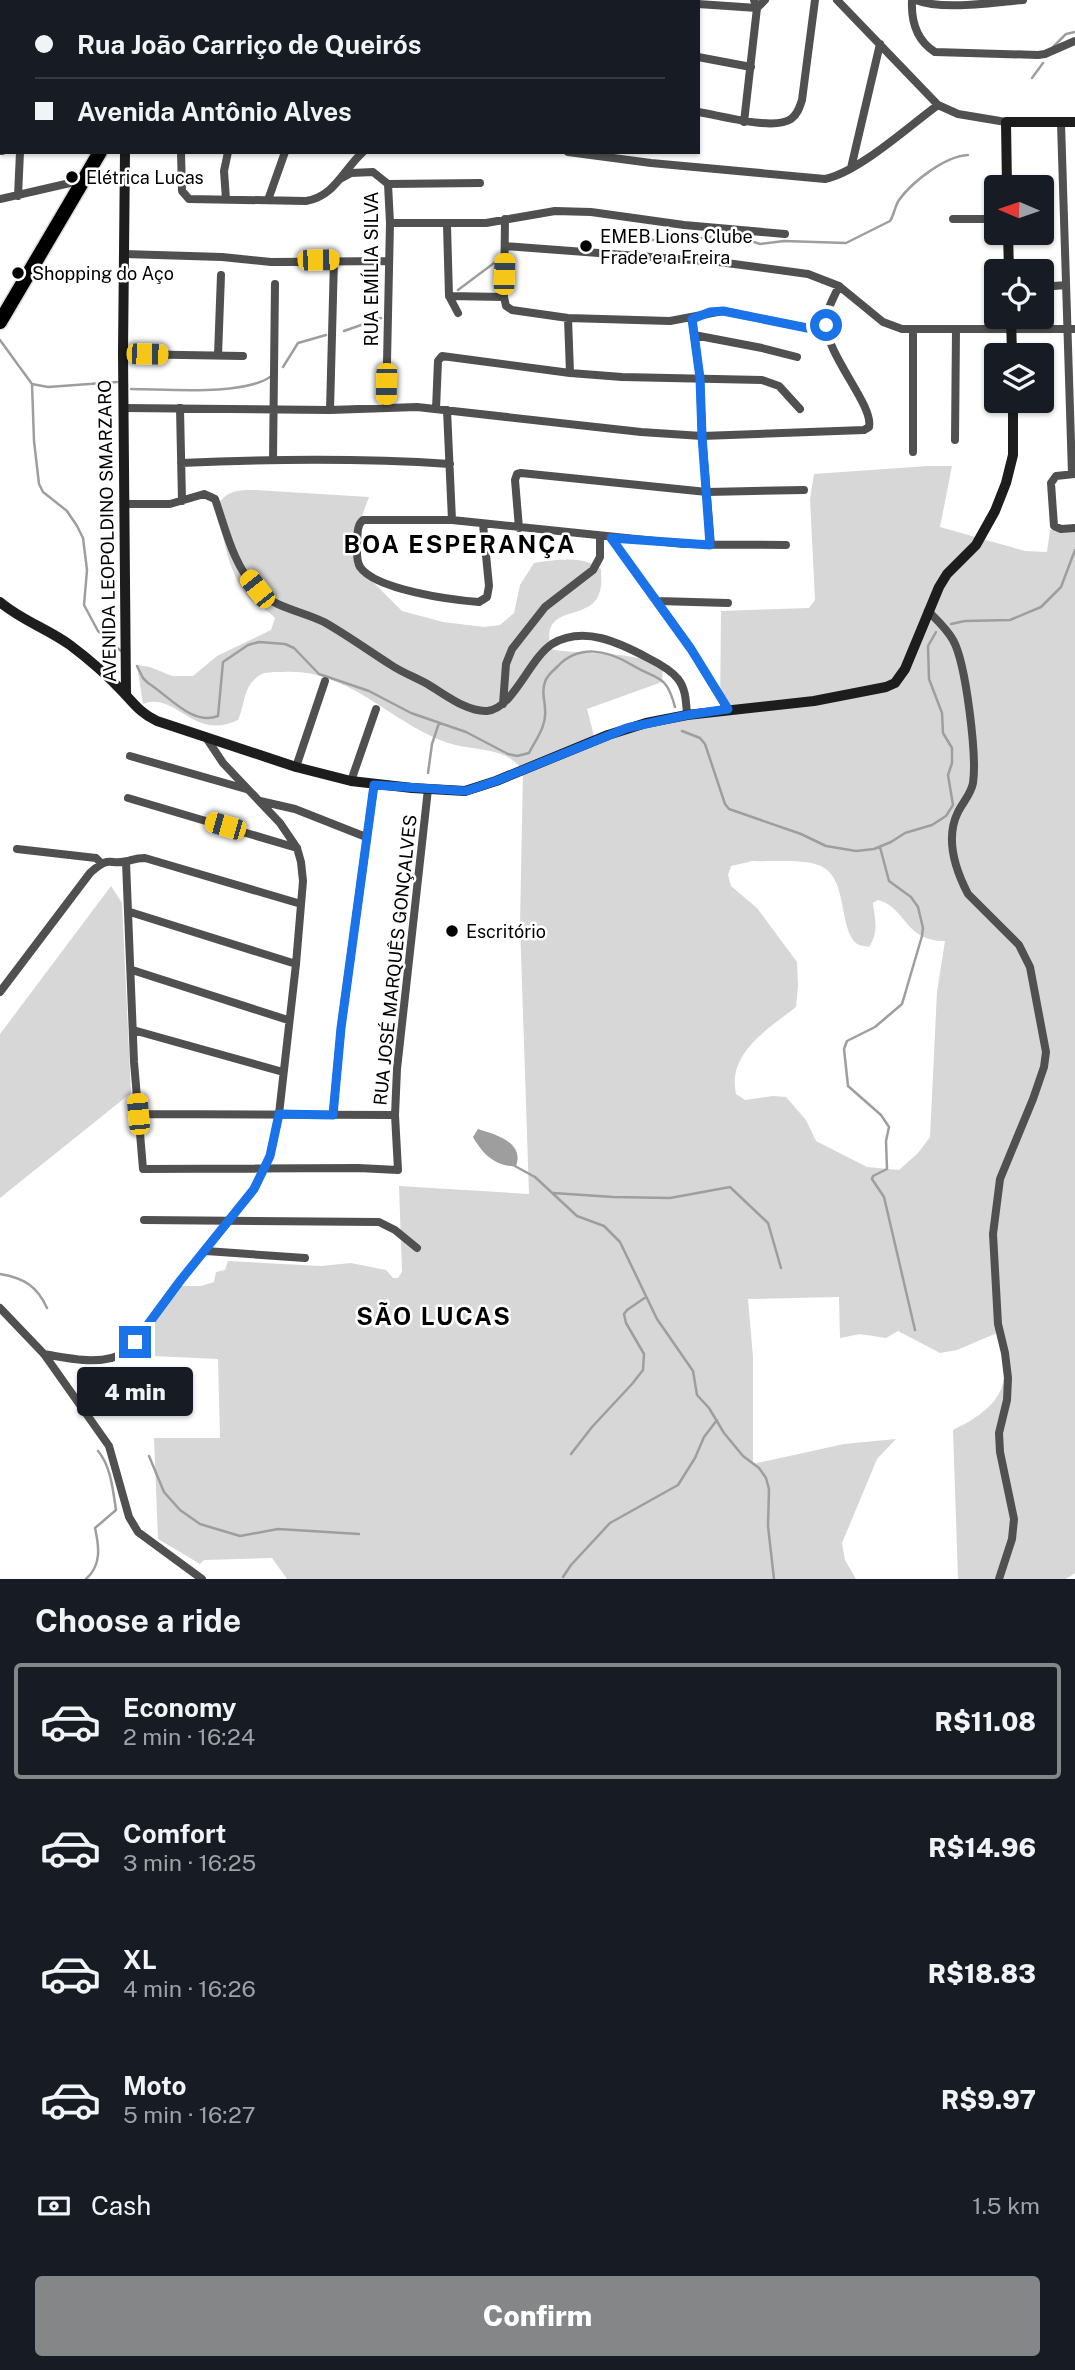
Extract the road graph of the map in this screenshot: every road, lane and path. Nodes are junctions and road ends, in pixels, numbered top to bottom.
1 (765, 0) edge
2 (815, 0) edge
3 (837, 0) edge
4 (914, 0) edge
5 (1023, 0) edge
6 (700, 4) edge
7 (756, 4) edge
8 (1075, 41) edge
9 (880, 44) junction
10 (700, 57) edge
11 (751, 67) junction
12 (938, 105) junction
13 (700, 112) edge
14 (1006, 121) junction
15 (744, 122) junction
16 (1061, 122) junction
17 (1075, 122) edge
18 (20, 154) edge
19 (99, 154) edge
20 (125, 154) edge
21 (181, 154) edge
22 (228, 154) edge
23 (284, 154) edge
24 (361, 154) edge
25 (583, 154) edge
26 (851, 168) junction
27 (1007, 175) edge
28 (340, 179) junction
29 (83, 180) junction
30 (480, 183) dead end
31 (388, 184) junction
32 (19, 196) junction
33 (0, 199) edge
34 (226, 200) junction
35 (268, 200) junction
36 (505, 219) junction
37 (953, 219) dead end
38 (984, 219) edge
39 (390, 223) junction
40 (447, 225) junction
41 (785, 234) dead end
42 (505, 246) junction
43 (124, 254) junction
44 (334, 260) junction
45 (389, 261) junction
46 (222, 275) dead end
47 (275, 284) dead end
48 (1066, 285) junction
49 (839, 286) junction
50 (1054, 286) edge
51 (449, 296) junction
52 (504, 297) junction
53 (458, 313) dead end
54 (568, 318) junction
55 (692, 319) junction
56 (0, 322) edge
57 (956, 329) junction
58 (1071, 329) edge
59 (912, 330) junction
60 (1012, 330) junction
61 (827, 332) junction
62 (694, 335) junction
63 (1012, 343) edge
64 (123, 354) junction
65 (218, 355) junction
66 (243, 356) dead end
67 (797, 357) dead end
68 (570, 373) junction
69 (700, 378) junction
70 (123, 408) junction
71 (180, 408) junction
72 (275, 408) junction
73 (386, 408) junction
74 (436, 409) junction
75 (800, 409) dead end
76 (330, 410) junction
77 (447, 410) junction
78 (1013, 413) edge
79 (702, 436) junction
80 (955, 440) dead end
81 (913, 452) dead end
82 (273, 458) junction
83 (181, 463) junction
84 (450, 464) junction
85 (1073, 474) edge
86 (804, 490) dead end
87 (706, 492) junction
88 (182, 501) junction
89 (126, 504) junction
90 (452, 520) junction
91 (483, 524) junction
92 (519, 528) junction
93 (1075, 528) edge
94 (600, 537) junction
95 (611, 538) junction
96 (710, 545) junction
97 (786, 545) dead end
98 (658, 601) junction
99 (0, 602) edge
100 (728, 603) dead end
101 (929, 611) junction
102 (325, 681) dead end
103 (126, 695) junction
104 (503, 704) junction
105 (376, 709) dead end
106 (728, 709) junction
107 (687, 715) junction
108 (207, 739) junction
109 (130, 756) dead end
110 (296, 767) junction
111 (351, 781) junction
112 (374, 785) junction
113 (246, 789) junction
114 (428, 789) junction
115 (128, 798) dead end
116 (257, 801) junction
117 (366, 837) junction
118 (297, 848) junction
119 (17, 849) dead end
120 (126, 862) junction
121 (101, 863) junction
122 (301, 904) junction
123 (130, 912) junction
124 (296, 964) junction
125 (132, 970) junction
126 (0, 992) edge
127 (288, 1020) junction
128 (133, 1030) junction
129 (283, 1072) junction
130 (138, 1114) junction
131 (279, 1114) junction
132 (333, 1115) junction
133 (395, 1115) junction
134 (265, 1168) junction
135 (232, 1219) junction
136 (144, 1220) dead end
137 (417, 1248) dead end
138 (206, 1251) junction
139 (306, 1258) dead end
140 (0, 1308) edge
141 (44, 1354) junction
142 (202, 1579) edge
143 (999, 1579) edge

1 - 7 street
2 - 15 street
3 - 9 street
4 - 5 street
4 - 8 street
6 - 7 street
7 - 11 street
9 - 12 street
9 - 26 street
10 - 11 street
11 - 15 street
12 - 14 street
12 - 26 street
13 - 15 street
14 - 16 street
14 - 27 street
16 - 17 street
16 - 48 street
18 - 32 street
19 - 29 highway
20 - 43 street, AVENIDA LEOPOLDINO SMARZARO
21 - 34 street
22 - 34 street
23 - 35 street
24 - 28 street
25 - 26 street
28 - 31 street, RUA EMÍLIA SILVA
28 - 35 street
29 - 32 street
29 - 56 highway
30 - 31 street
31 - 39 street, RUA EMÍLIA SILVA
32 - 33 street
34 - 35 street
36 - 40 street
36 - 41 street
36 - 42 street
37 - 38 street
39 - 40 street
39 - 45 street, RUA EMÍLIA SILVA
40 - 51 street
42 - 49 street
42 - 52 street
43 - 44 street
43 - 64 street, AVENIDA LEOPOLDINO SMARZARO
44 - 45 street
44 - 76 street
45 - 73 street, RUA EMÍLIA SILVA
46 - 65 street
47 - 72 street
48 - 50 street
48 - 58 street
49 - 59 street
49 - 61 street
51 - 52 street
51 - 53 street
52 - 54 street
54 - 55 street
54 - 68 street
55 - 61 street
55 - 62 street
57 - 59 street
57 - 60 street
57 - 80 street
58 - 60 street
58 - 85 street
59 - 81 street
60 - 63 street
61 - 79 street
62 - 67 street
62 - 69 street
64 - 65 street
64 - 70 street, AVENIDA LEOPOLDINO SMARZARO
65 - 66 street
68 - 69 street
68 - 74 street
69 - 75 street
69 - 79 street
70 - 71 street
70 - 89 street, AVENIDA LEOPOLDINO SMARZARO
71 - 72 street
71 - 83 street
72 - 76 street
72 - 82 street
73 - 74 street
73 - 76 street
74 - 77 street
77 - 79 street
77 - 84 street
78 - 101 street
79 - 87 street
82 - 83 street
82 - 84 street
83 - 88 street
84 - 90 street
85 - 93 street
86 - 87 street
87 - 92 street
87 - 96 street
88 - 89 street
88 - 104 street
89 - 103 street, AVENIDA LEOPOLDINO SMARZARO
90 - 91 street
90 - 91 street
91 - 92 street
92 - 94 street
94 - 95 street
94 - 104 street
95 - 96 street
95 - 98 street
96 - 97 street
98 - 100 street
98 - 106 street
99 - 103 street
101 - 106 street, AVENIDA LEOPOLDINO SMARZARO
101 - 143 street
102 - 110 street
103 - 108 street, AVENIDA LEOPOLDINO SMARZARO
104 - 107 street
105 - 111 street
106 - 107 street, AVENIDA LEOPOLDINO SMARZARO
107 - 114 street, AVENIDA LEOPOLDINO SMARZARO
108 - 110 street, AVENIDA LEOPOLDINO SMARZARO
108 - 113 street
109 - 113 street
110 - 111 street, AVENIDA LEOPOLDINO SMARZARO
111 - 112 street, AVENIDA LEOPOLDINO SMARZARO
112 - 114 street, AVENIDA LEOPOLDINO SMARZARO
112 - 117 street
113 - 116 street
114 - 133 street, RUA JOSÉ MARQUÊS GONÇALVES
115 - 118 street
116 - 117 street
116 - 118 street
117 - 132 street
118 - 122 street
119 - 121 street
120 - 121 street
120 - 122 street
120 - 123 street
121 - 126 street
122 - 124 street
123 - 124 street
123 - 125 street
124 - 127 street
125 - 127 street
125 - 128 street
127 - 129 street
128 - 129 street
128 - 130 street
129 - 131 street
130 - 131 street
130 - 134 street
131 - 132 street
131 - 134 street
132 - 133 street
133 - 134 street, RUA JOSÉ MARQUÊS GONÇALVES
134 - 135 street
135 - 136 street
135 - 137 street
135 - 138 street
138 - 139 street
138 - 141 street
140 - 141 street
141 - 142 street

